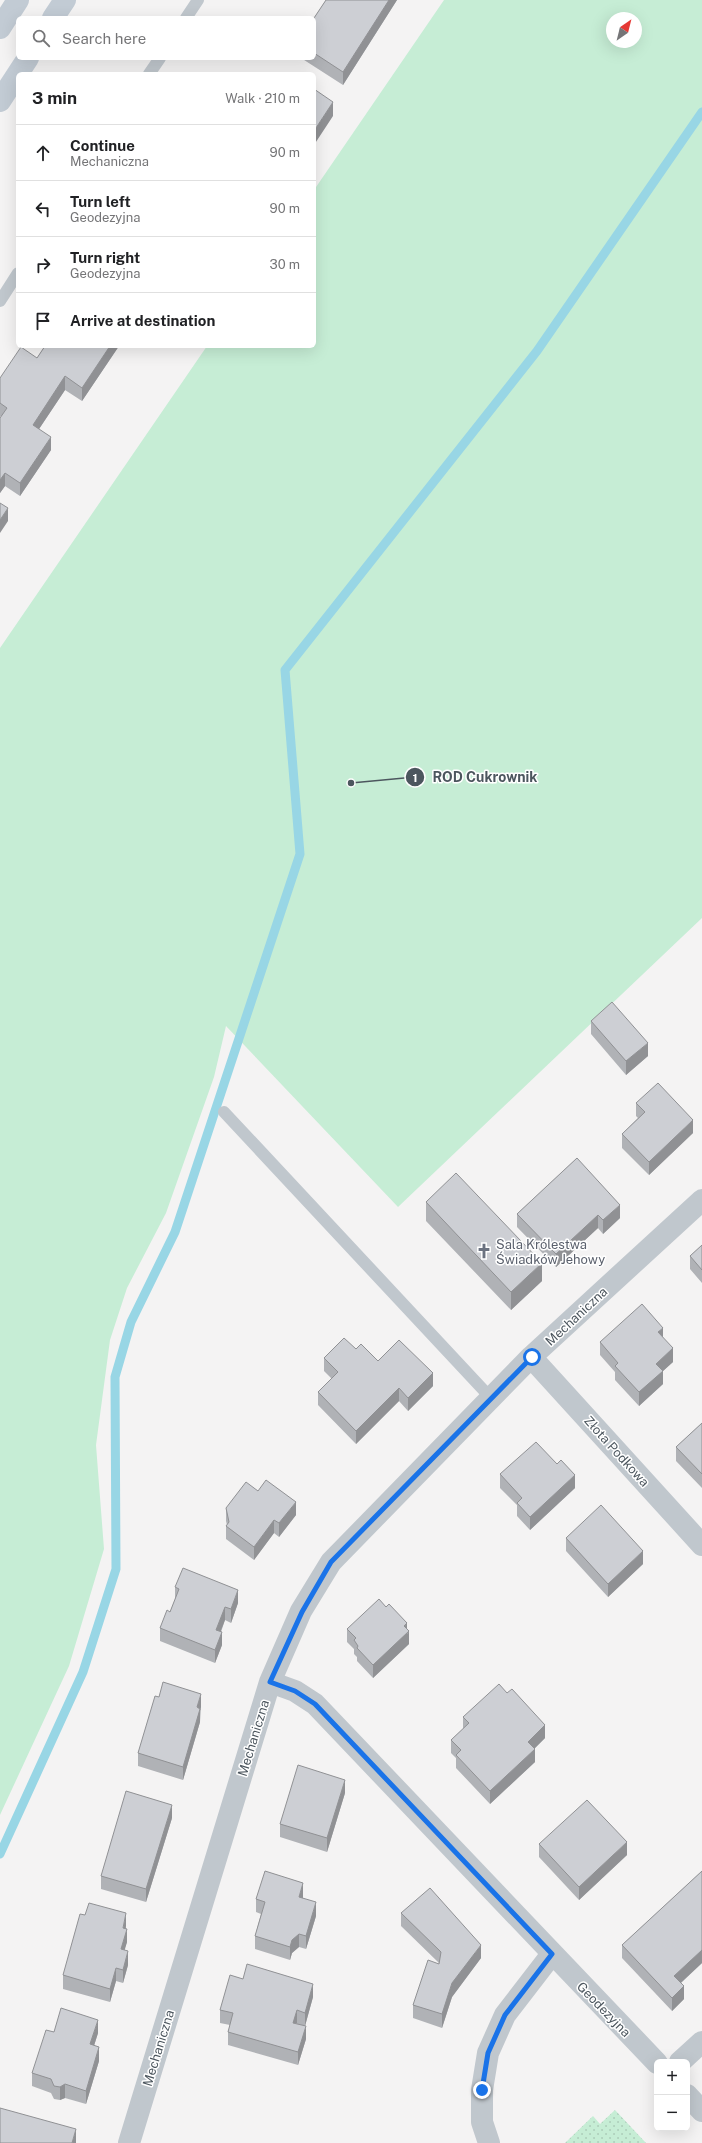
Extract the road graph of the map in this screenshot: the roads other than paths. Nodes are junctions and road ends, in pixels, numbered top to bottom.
1 (18, 0) edge
2 (65, 0) edge
3 (198, 0) edge
4 (54, 16) edge
5 (187, 16) edge
6 (0, 28) edge
7 (27, 60) edge
8 (159, 60) edge
9 (19, 72) edge
10 (150, 72) edge
11 (16, 76) edge
12 (0, 101) edge
13 (16, 276) edge
14 (0, 301) edge
15 (224, 1112) dead end
16 (702, 1200) edge
17 (532, 1357) junction
18 (490, 1397) junction
19 (702, 1546) edge
20 (270, 1682) junction
21 (552, 1954) junction
22 (702, 2042) edge
23 (683, 2059) edge
24 (654, 2060) edge
25 (690, 2098) edge
26 (702, 2111) edge
27 (129, 2143) edge
28 (489, 2143) edge

1 - 6 main road
2 - 4 main road
3 - 5 lane
7 - 9 main road
8 - 10 lane
11 - 12 main road
13 - 14 lane
15 - 18 lane
16 - 17 street, Mechaniczna
17 - 18 street, Mechaniczna
17 - 19 street, Złota Podkowa
18 - 20 street, Mechaniczna
20 - 21 street, Geodezyjna
20 - 27 street, Mechaniczna
21 - 24 street, Geodezyjna
21 - 28 street
22 - 23 street
25 - 26 street

